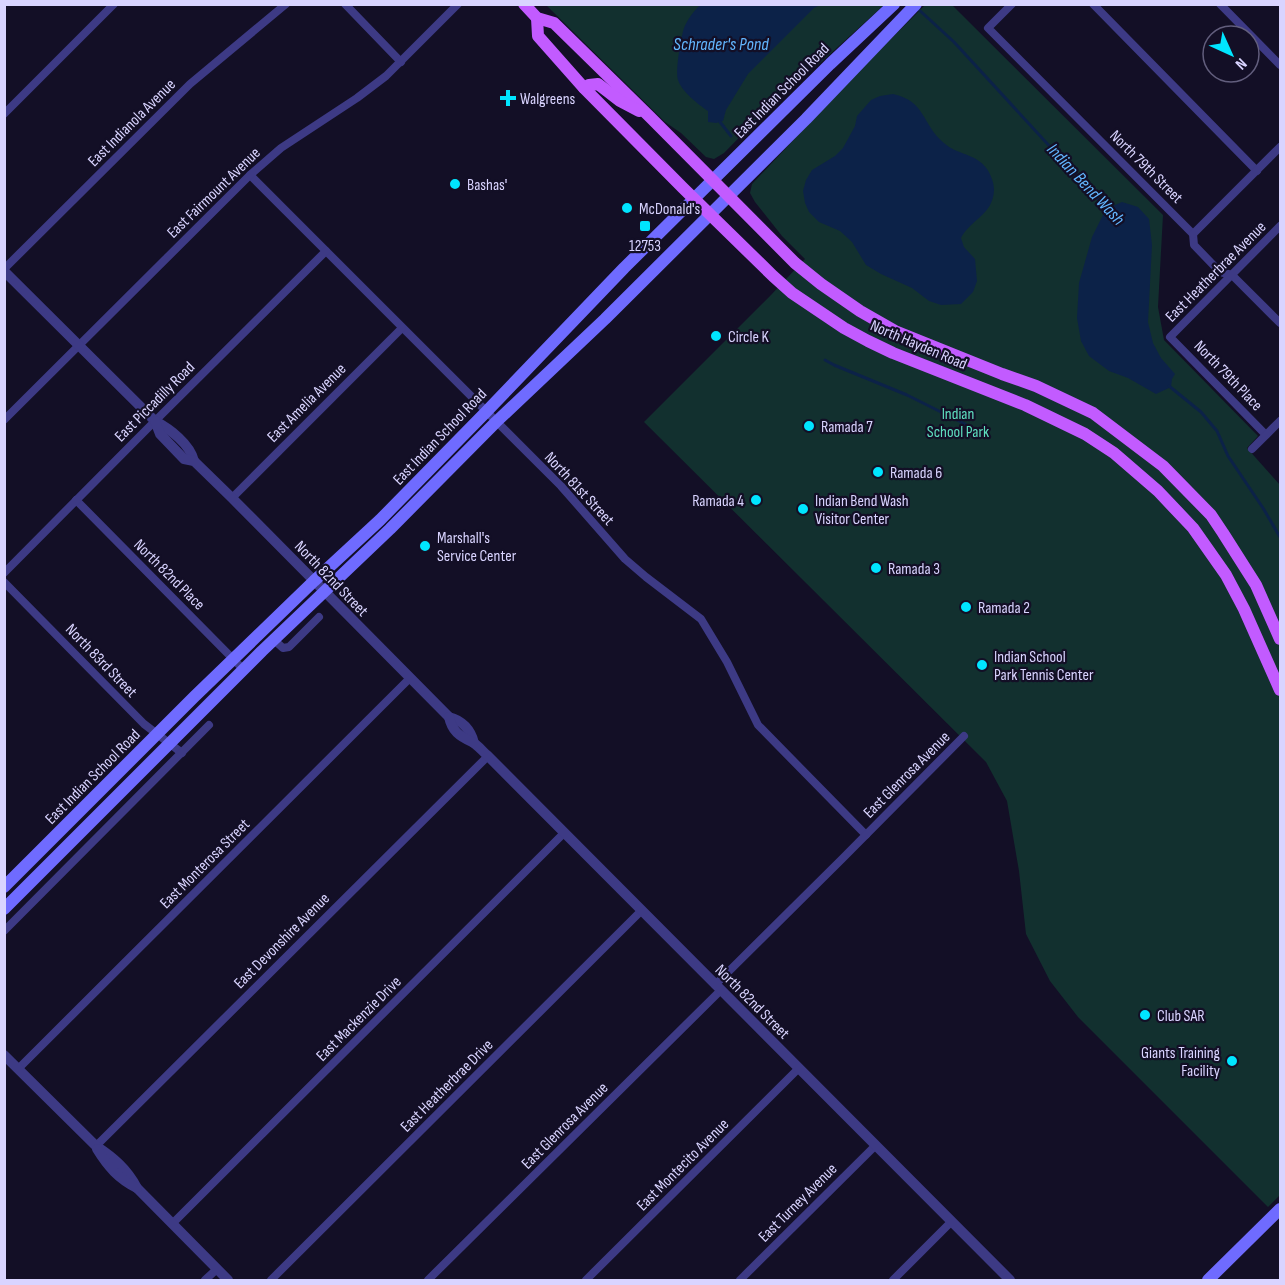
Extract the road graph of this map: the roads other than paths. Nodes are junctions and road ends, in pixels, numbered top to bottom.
1 (114, 4) edge
2 (286, 4) edge
3 (345, 4) edge
4 (458, 4) edge
5 (524, 4) edge
6 (894, 4) edge
7 (916, 4) edge
8 (1011, 4) edge
9 (1093, 4) edge
10 (1220, 4) edge
11 (537, 18) junction
12 (401, 62) junction
13 (1281, 65) edge
14 (584, 88) junction
15 (4, 114) edge
16 (651, 117) junction
17 (1281, 147) edge
18 (1257, 171) junction
19 (250, 175) junction
20 (713, 180) junction
21 (729, 196) junction
22 (694, 199) junction
23 (710, 214) junction
24 (1281, 226) edge
25 (1193, 234) junction
26 (326, 251) junction
27 (4, 270) edge
28 (1232, 275) junction
29 (1281, 323) edge
30 (402, 327) junction
31 (1170, 337) joint
32 (79, 345) junction
33 (486, 412) junction
34 (4, 420) edge
35 (155, 421) junction
36 (1281, 421) edge
37 (496, 422) junction
38 (1266, 435) junction
39 (1252, 449) dead end
40 (232, 498) junction
41 (76, 500) junction
42 (4, 573) edge
43 (314, 581) junction
44 (4, 582) edge
45 (324, 592) junction
46 (319, 617) dead end
47 (1281, 639) edge
48 (274, 640) junction
49 (233, 659) junction
50 (243, 669) junction
51 (410, 678) junction
52 (1281, 690) edge
53 (209, 725) dead end
54 (157, 734) junction
55 (964, 736) dead end
56 (169, 743) junction
57 (182, 753) junction
58 (488, 756) junction
59 (564, 833) junction
60 (866, 835) junction
61 (4, 887) edge
62 (4, 909) edge
63 (642, 910) junction
64 (4, 931) edge
65 (718, 987) junction
66 (4, 1055) edge
67 (799, 1068) junction
68 (18, 1069) junction
69 (876, 1145) junction
70 (96, 1146) junction
71 (1281, 1209) edge
72 (951, 1222) junction
73 (172, 1224) junction
74 (217, 1269) junction
75 (206, 1281) edge
76 (228, 1281) edge
77 (271, 1281) edge
78 (428, 1281) edge
79 (586, 1281) edge
80 (741, 1281) edge
81 (893, 1281) edge
82 (1010, 1281) edge
83 (1208, 1281) edge

1 - 15 street
2 - 27 street, East Indianola Avenue
3 - 12 street
4 - 12 street, East Fairmount Avenue
5 - 11 main road, North Hayden Road
6 - 20 main road, East Indian School Road
7 - 21 main road, East Indian School Road
8 - 25 street, North 79th Street
9 - 18 street
10 - 13 street
11 - 14 main road, North Hayden Road
11 - 16 main road, North Hayden Road
12 - 19 street, East Fairmount Avenue
14 - 16 main road
14 - 22 main road, North Hayden Road
16 - 20 main road, North Hayden Road
17 - 18 street
18 - 25 street
19 - 26 street, North 81st Street
19 - 32 street, East Fairmount Avenue
20 - 21 main road, North Hayden Road
20 - 22 main road, East Indian School Road
21 - 23 main road, East Indian School Road
21 - 47 main road, North Hayden Road
22 - 23 main road, North Hayden Road
22 - 33 main road, East Indian School Road
23 - 37 main road, East Indian School Road
23 - 52 main road, North Hayden Road
24 - 28 street, East Heatherbrae Avenue
25 - 28 street, North 79th Street
26 - 30 street, North 81st Street
26 - 35 street, East Piccadilly Road
27 - 32 street, North 82nd Street
28 - 29 street, North 79th Street
28 - 31 street, East Heatherbrae Avenue
30 - 33 street, North 81st Street
30 - 40 street, East Amelia Avenue
31 - 38 street, North 79th Place
32 - 34 street, East Fairmount Avenue
32 - 35 street, North 82nd Street
33 - 37 street, North 81st Street
33 - 43 main road, East Indian School Road
35 - 40 street, North 82nd Street
35 - 41 street, East Piccadilly Road
36 - 38 street
37 - 45 main road, East Indian School Road
37 - 60 street, North 81st Street
38 - 39 street
40 - 43 street, North 82nd Street
41 - 42 street, East Piccadilly Road
41 - 49 street, North 82nd Place
43 - 45 street, North 82nd Street
43 - 49 main road, East Indian School Road
44 - 54 street, North 83rd Street
45 - 48 main road, East Indian School Road
45 - 51 street, North 82nd Street
46 - 48 street
48 - 50 main road, East Indian School Road
49 - 50 street, North 82nd Place
49 - 54 main road, East Indian School Road
50 - 56 main road, East Indian School Road
51 - 58 street, North 82nd Street
51 - 68 street, East Monterosa Street
53 - 57 street
54 - 56 street, North 83rd Street
54 - 61 main road, East Indian School Road
55 - 60 street, East Glenrosa Avenue
56 - 57 street, North 83rd Street
56 - 62 main road, East Indian School Road
57 - 64 street
58 - 59 street, North 82nd Street
58 - 70 street, East Devonshire Avenue
59 - 63 street, North 82nd Street
59 - 73 street, East Mackenzie Drive
60 - 65 street, East Glenrosa Avenue
63 - 65 street, North 82nd Street
63 - 77 street, East Heatherbrae Drive
65 - 67 street, North 82nd Street
65 - 78 street, East Glenrosa Avenue
66 - 68 street
67 - 69 street, North 82nd Street
67 - 79 street, East Montecito Avenue
68 - 70 street
69 - 72 street, North 82nd Street
69 - 80 street, East Turney Avenue
70 - 73 street
71 - 83 main road
72 - 81 street
72 - 82 street, North 82nd Street
73 - 74 street
74 - 75 street
74 - 76 street

